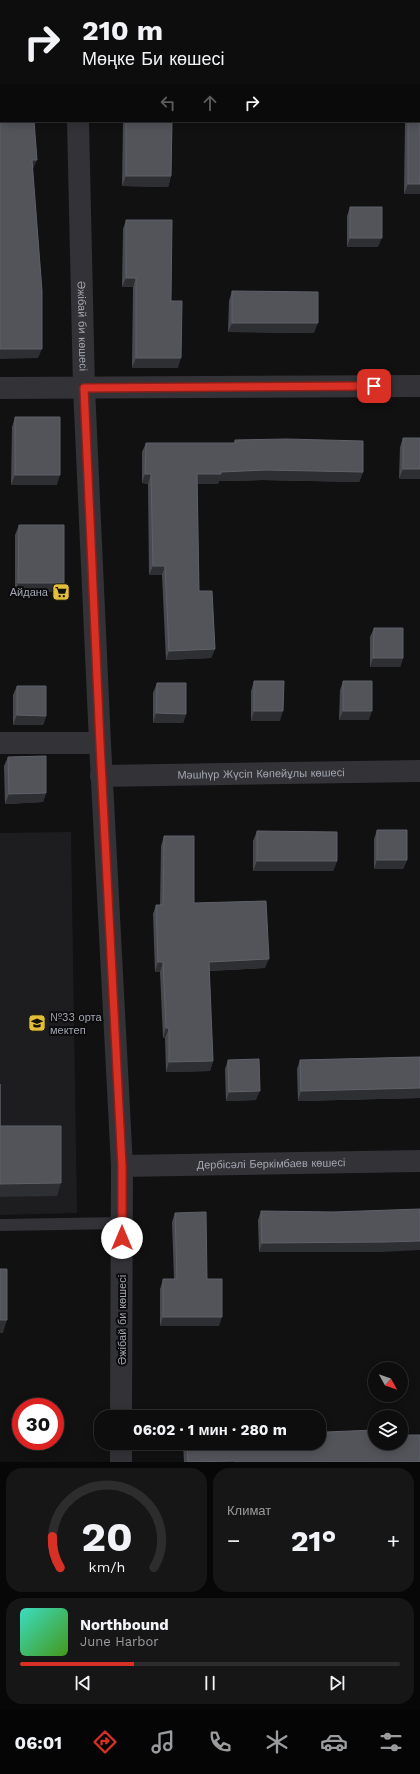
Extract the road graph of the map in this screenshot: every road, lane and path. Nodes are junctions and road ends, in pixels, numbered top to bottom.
1 (0, 0) edge
2 (8, 0) edge
3 (78, 122) edge
4 (420, 386) edge
5 (0, 388) edge
6 (84, 388) junction
7 (0, 743) edge
8 (100, 743) junction
9 (420, 771) edge
10 (102, 776) junction
11 (420, 1161) edge
12 (122, 1166) junction
13 (122, 1223) junction
14 (0, 1225) edge
15 (121, 1410) edge
16 (121, 1450) edge
17 (121, 1462) edge

1 - 2 main road
3 - 6 street, Әжібай би көшесі
4 - 6 street
5 - 6 street
6 - 8 street, Әжібай би көшесі
7 - 8 street
8 - 10 street, Әжібай би көшесі
9 - 10 street, Мәшһүр Жүсіп Көпейұлы көшесі
10 - 12 street, Әжібай би көшесі
11 - 12 street, Дербісәлі Беркімбаев көшесі
12 - 13 street, Әжібай би көшесі
13 - 14 lane
13 - 15 street, Әжібай би көшесі
16 - 17 street

